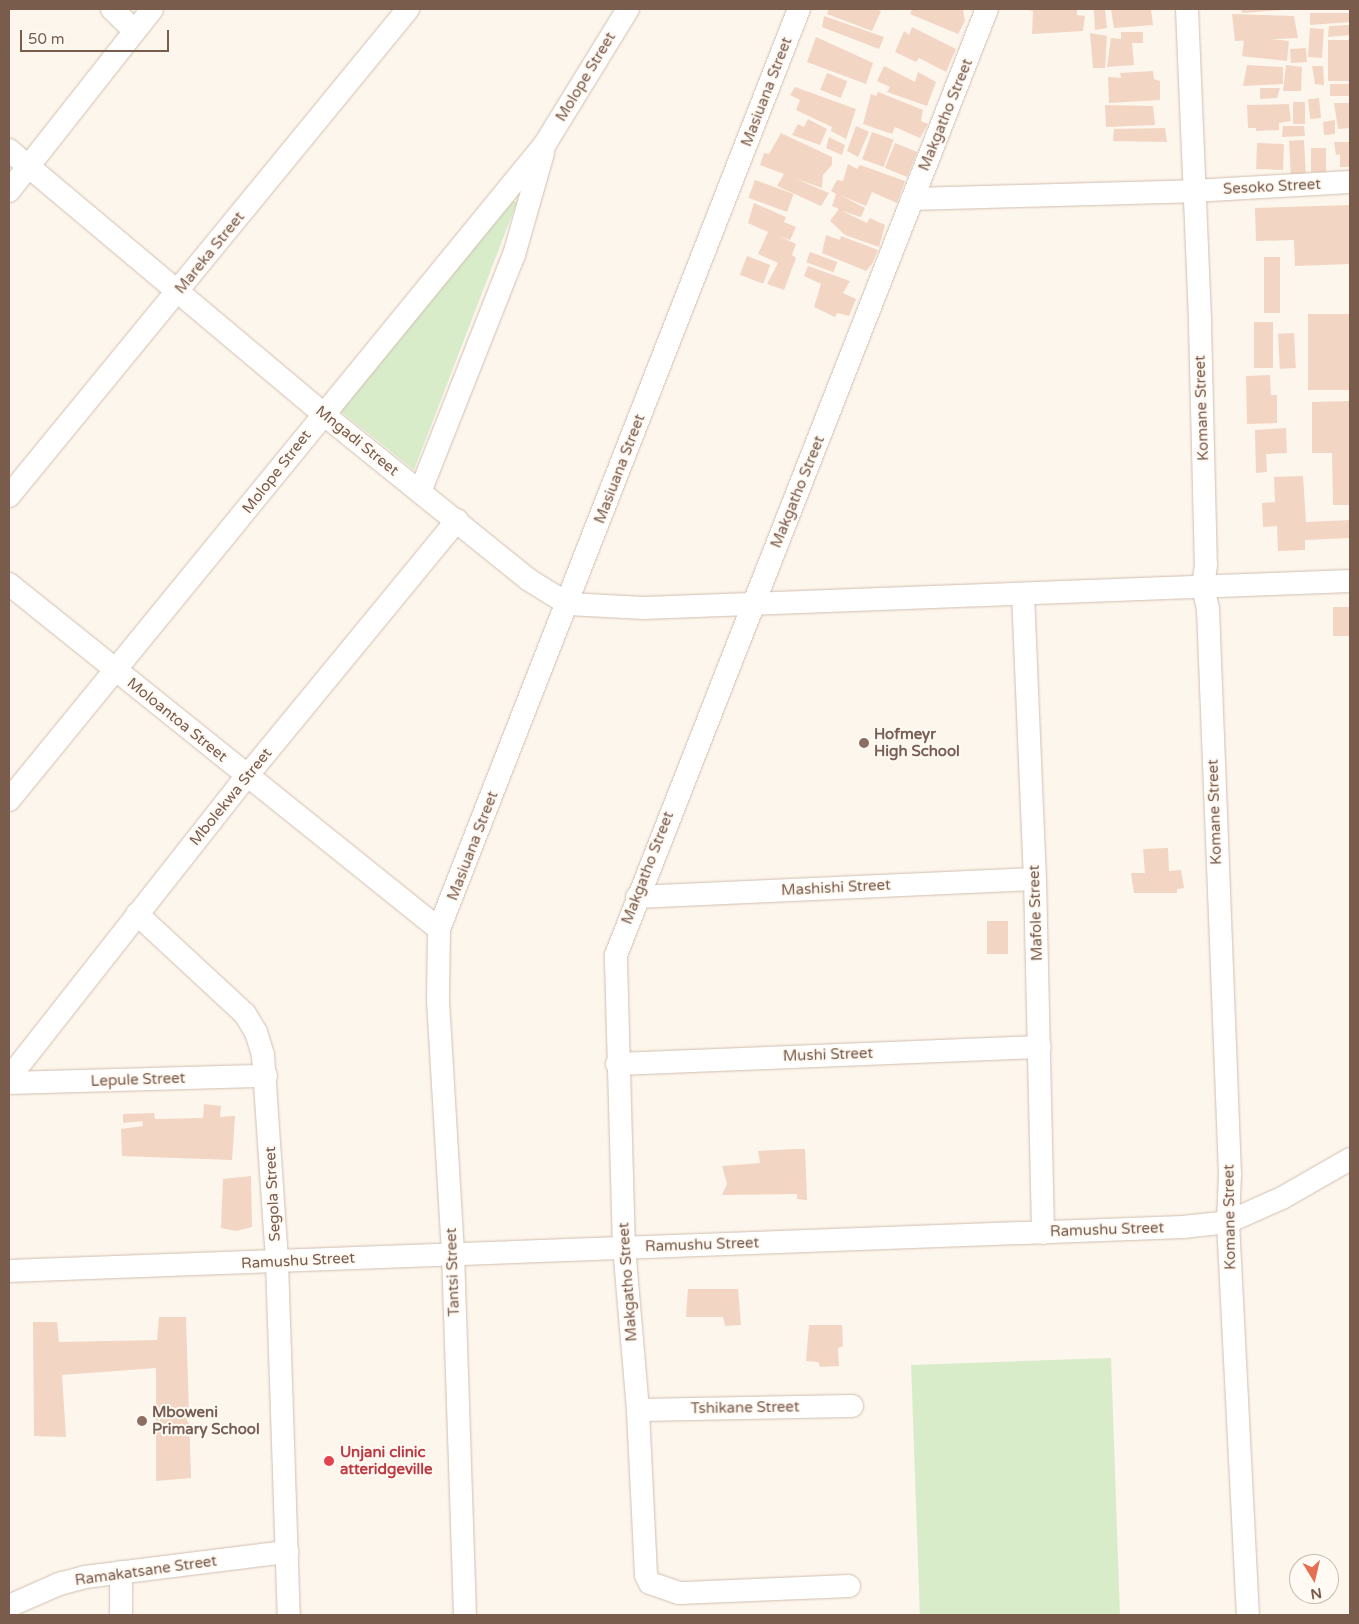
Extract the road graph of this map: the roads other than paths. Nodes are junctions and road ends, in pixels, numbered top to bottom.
1 (112, 9) edge
2 (152, 9) edge
3 (408, 9) edge
4 (628, 9) edge
5 (799, 9) edge
6 (987, 9) edge
7 (1187, 9) edge
8 (134, 30) junction
9 (545, 144) junction
10 (9, 150) edge
11 (29, 167) junction
12 (1350, 182) edge
13 (9, 191) edge
14 (1193, 191) junction
15 (912, 199) junction
16 (179, 292) junction
17 (322, 413) junction
18 (420, 492) junction
19 (9, 496) edge
20 (457, 520) junction
21 (1350, 581) edge
22 (9, 584) edge
23 (1203, 587) junction
24 (1023, 594) junction
25 (568, 604) junction
26 (754, 604) junction
27 (113, 669) junction
28 (247, 776) junction
29 (9, 800) edge
30 (1035, 879) junction
31 (637, 897) junction
32 (137, 914) junction
33 (439, 929) junction
34 (1040, 1047) junction
35 (617, 1064) junction
36 (266, 1076) junction
37 (9, 1078) edge
38 (9, 1083) edge
39 (1350, 1158) edge
40 (1228, 1222) junction
41 (1043, 1233) junction
42 (624, 1248) junction
43 (453, 1253) junction
44 (277, 1262) junction
45 (9, 1271) edge
46 (852, 1406) dead end
47 (638, 1410) junction
48 (287, 1552) junction
49 (121, 1572) junction
50 (849, 1586) dead end
51 (9, 1606) edge
52 (121, 1615) edge
53 (289, 1615) edge
54 (465, 1615) edge
55 (1248, 1615) edge

1 - 8 street
2 - 8 street
3 - 16 street, Mareka Street
4 - 9 street, Molope Street
5 - 25 street, Masiuana Street
6 - 15 street, Makgatho Street
7 - 14 street, Komane Street
8 - 11 street
9 - 17 street, Molope Street
9 - 18 street, Molope Street
10 - 11 street, Mngadi Street
11 - 13 street
11 - 16 street, Mngadi Street
12 - 14 street, Sesoko Street
14 - 15 street, Sesoko Street
14 - 23 street, Komane Street
15 - 26 street, Makgatho Street
16 - 17 street, Mngadi Street
16 - 19 street, Mareka Street
17 - 18 street, Mngadi Street
17 - 27 street, Molope Street
18 - 20 street, Mngadi Street
20 - 25 street, Mngadi Street
20 - 28 street, Mbolekwa Street
21 - 23 street, Mngadi Street
22 - 27 street, Moloantoa Street
23 - 24 street, Mngadi Street
23 - 40 street, Komane Street
24 - 26 street, Mngadi Street
24 - 30 street, Mafole Street
25 - 26 street, Mngadi Street
25 - 33 street, Masiuana Street
26 - 31 street, Makgatho Street
27 - 28 street, Moloantoa Street
27 - 29 street, Molope Street
28 - 32 street, Mbolekwa Street
28 - 33 street, Moloantoa Street
30 - 31 street, Mashishi Street
30 - 34 street, Mafole Street
31 - 35 street, Makgatho Street
32 - 36 street, Segola Street
32 - 37 street, Mbolekwa Street
33 - 43 street, Tantsi Street
34 - 35 street, Mushi Street
34 - 41 street, Mafole Street
35 - 42 street, Makgatho Street
36 - 38 street, Lepule Street
36 - 44 street, Segola Street
39 - 40 street, Ramushu Street
40 - 41 street, Ramushu Street
40 - 55 street, Komane Street
41 - 42 street, Ramushu Street
42 - 43 street, Ramushu Street
42 - 47 street, Makgatho Street
43 - 44 street, Ramushu Street
43 - 54 street, Tantsi Street
44 - 45 street, Ramushu Street
44 - 48 street, Segola Street
46 - 47 street, Tshikane Street
47 - 50 street, Makgatho Street
48 - 49 street, Ramakatsane Street
48 - 53 street, Segola Street
49 - 51 street, Ramakatsane Street
49 - 52 street

